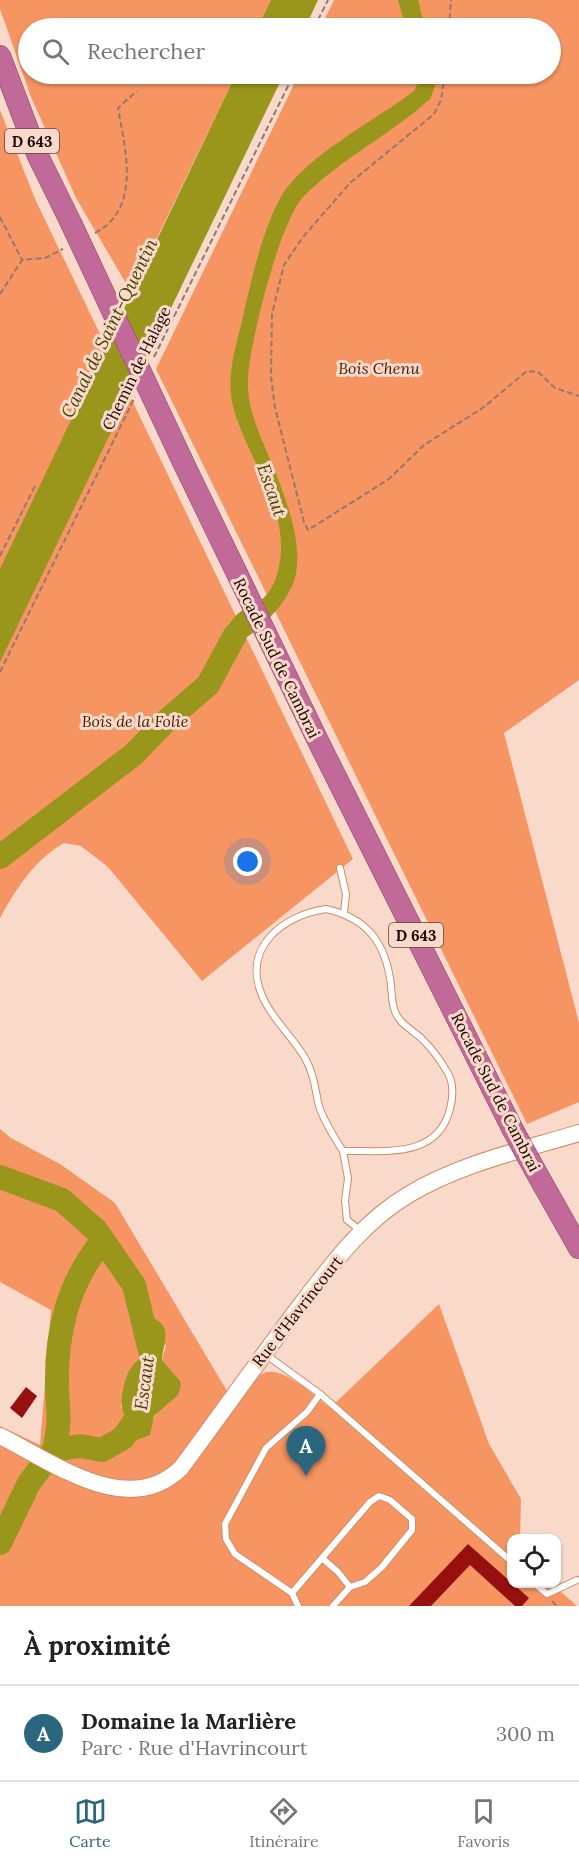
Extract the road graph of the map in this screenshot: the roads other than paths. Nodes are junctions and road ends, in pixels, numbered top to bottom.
1 (0, 56) edge
2 (340, 868) dead end
3 (344, 913) junction
4 (579, 1133) edge
5 (343, 1151) junction
6 (361, 1231) junction
7 (579, 1248) edge
8 (265, 1353) junction
9 (320, 1394) junction
10 (0, 1436) edge
11 (322, 1558) junction
12 (507, 1558) edge
13 (577, 1580) dead end
14 (350, 1587) junction
15 (561, 1587) edge
16 (540, 1588) edge
17 (560, 1588) edge
18 (292, 1593) junction
19 (298, 1606) edge
20 (333, 1606) edge

1 - 7 highway, Rocade Sud de Cambrai / D 643, bridge
2 - 3 lane
3 - 5 lane
3 - 5 lane
4 - 6 street, Rue d'Havrincourt
5 - 6 lane
6 - 8 street, Rue d'Havrincourt
8 - 9 lane
8 - 10 street, Rue d'Havrincourt
9 - 12 lane
9 - 18 lane
11 - 14 lane
11 - 14 lane
11 - 18 lane
13 - 15 lane
14 - 20 lane
16 - 17 lane
18 - 19 lane

